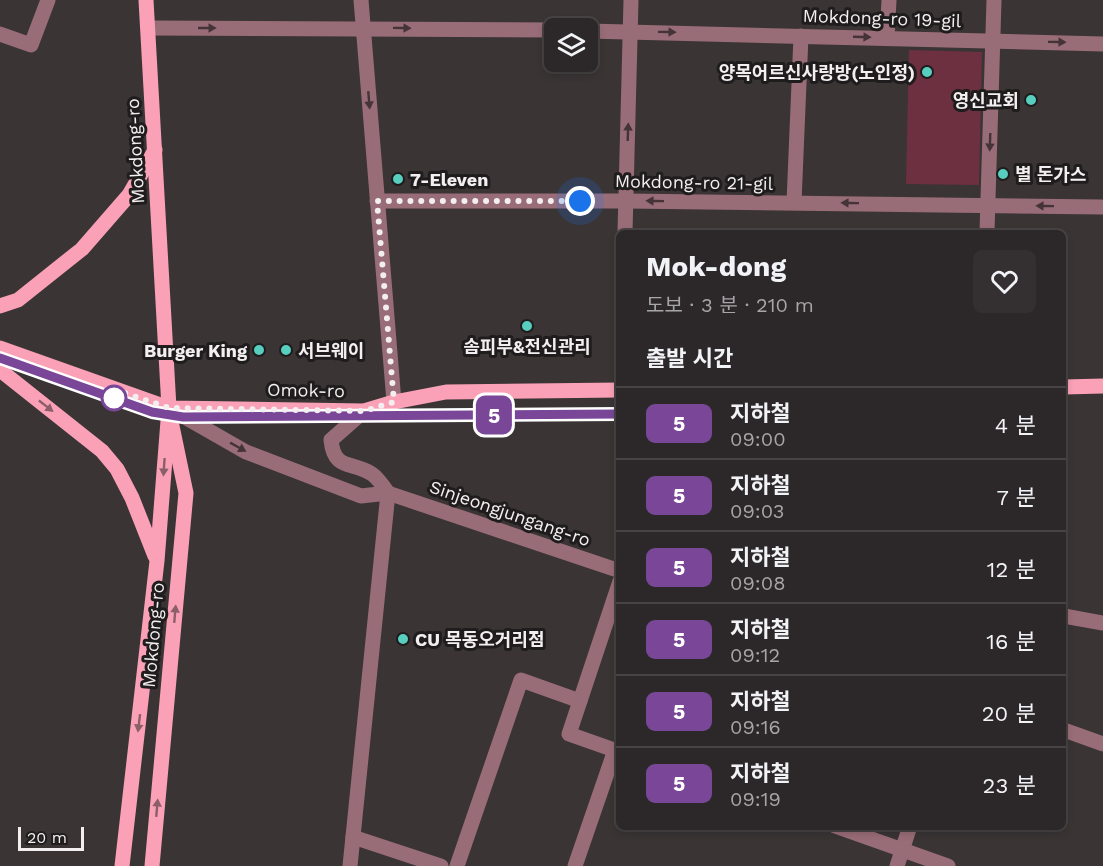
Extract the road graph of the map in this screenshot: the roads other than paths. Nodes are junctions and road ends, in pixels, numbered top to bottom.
1 (48, 0) edge
2 (146, 0) edge
3 (361, 0) edge
4 (632, 0) edge
5 (889, 0) edge
6 (994, 0) edge
7 (148, 28) junction
8 (363, 28) junction
9 (544, 30) edge
10 (598, 31) edge
11 (631, 31) junction
12 (0, 34) edge
13 (801, 36) junction
14 (887, 38) junction
15 (994, 41) junction
16 (1103, 44) edge
17 (155, 150) junction
18 (377, 201) junction
19 (626, 201) junction
20 (794, 202) junction
21 (988, 205) junction
22 (1103, 207) edge
23 (625, 230) edge
24 (987, 230) edge
25 (0, 306) edge
26 (0, 348) edge
27 (0, 370) edge
28 (1103, 386) edge
29 (1066, 387) edge
30 (616, 390) edge
31 (394, 402) junction
32 (169, 408) junction
33 (364, 411) junction
34 (388, 493) junction
35 (157, 561) junction
36 (616, 570) edge
37 (616, 593) edge
38 (1066, 616) edge
39 (1103, 622) edge
40 (580, 700) junction
41 (1066, 731) edge
42 (1103, 744) edge
43 (616, 751) edge
44 (616, 754) edge
45 (846, 830) edge
46 (909, 830) edge
47 (353, 837) junction
48 (903, 850) junction
49 (122, 866) edge
50 (152, 866) edge
51 (350, 866) edge
52 (441, 866) edge
53 (457, 866) edge
54 (575, 866) edge
55 (897, 866) edge
56 (948, 866) edge

1 - 12 street
2 - 7 main road, Mokdong-ro
3 - 8 street
4 - 11 street
5 - 14 street
6 - 15 street
7 -> 8 street
7 - 17 main road, Mokdong-ro
8 -> 9 street
8 -> 18 street
10 - 11 street, Mokdong-ro 19-gil
11 -> 13 street, Mokdong-ro 19-gil
19 -> 11 street
13 -> 14 street, Mokdong-ro 19-gil
13 - 20 street, Mokdong-ro 21-gil
14 - 15 street, Mokdong-ro 19-gil
15 -> 16 street, Mokdong-ro 19-gil
15 -> 21 street
17 - 25 main road
17 - 32 main road, Mokdong-ro
18 - 19 street, Mokdong-ro 21-gil
18 - 31 street
20 -> 19 street, Mokdong-ro 21-gil
19 - 23 street
21 -> 20 street, Mokdong-ro 21-gil
22 -> 21 street, Mokdong-ro 21-gil
21 - 24 street
26 - 32 main road, Omok-ro
27 -> 35 main road
28 - 29 main road
30 - 31 main road, Omok-ro
31 - 33 main road, Omok-ro
32 - 33 main road, Omok-ro
32 -> 34 street, Sinjeongjungang-ro
32 -> 35 main road, Mokdong-ro
50 -> 32 main road, Mokdong-ro
33 - 34 street, Sinjeongjungang-ro
34 - 36 street, Sinjeongjungang-ro
34 - 47 street
35 -> 49 main road, Mokdong-ro
37 - 40 street
38 - 39 street
40 - 43 street
40 - 53 street
41 - 42 street
44 - 54 street
45 - 48 street
46 - 48 street
47 - 51 street
47 - 52 street
48 - 55 street
48 - 56 street

